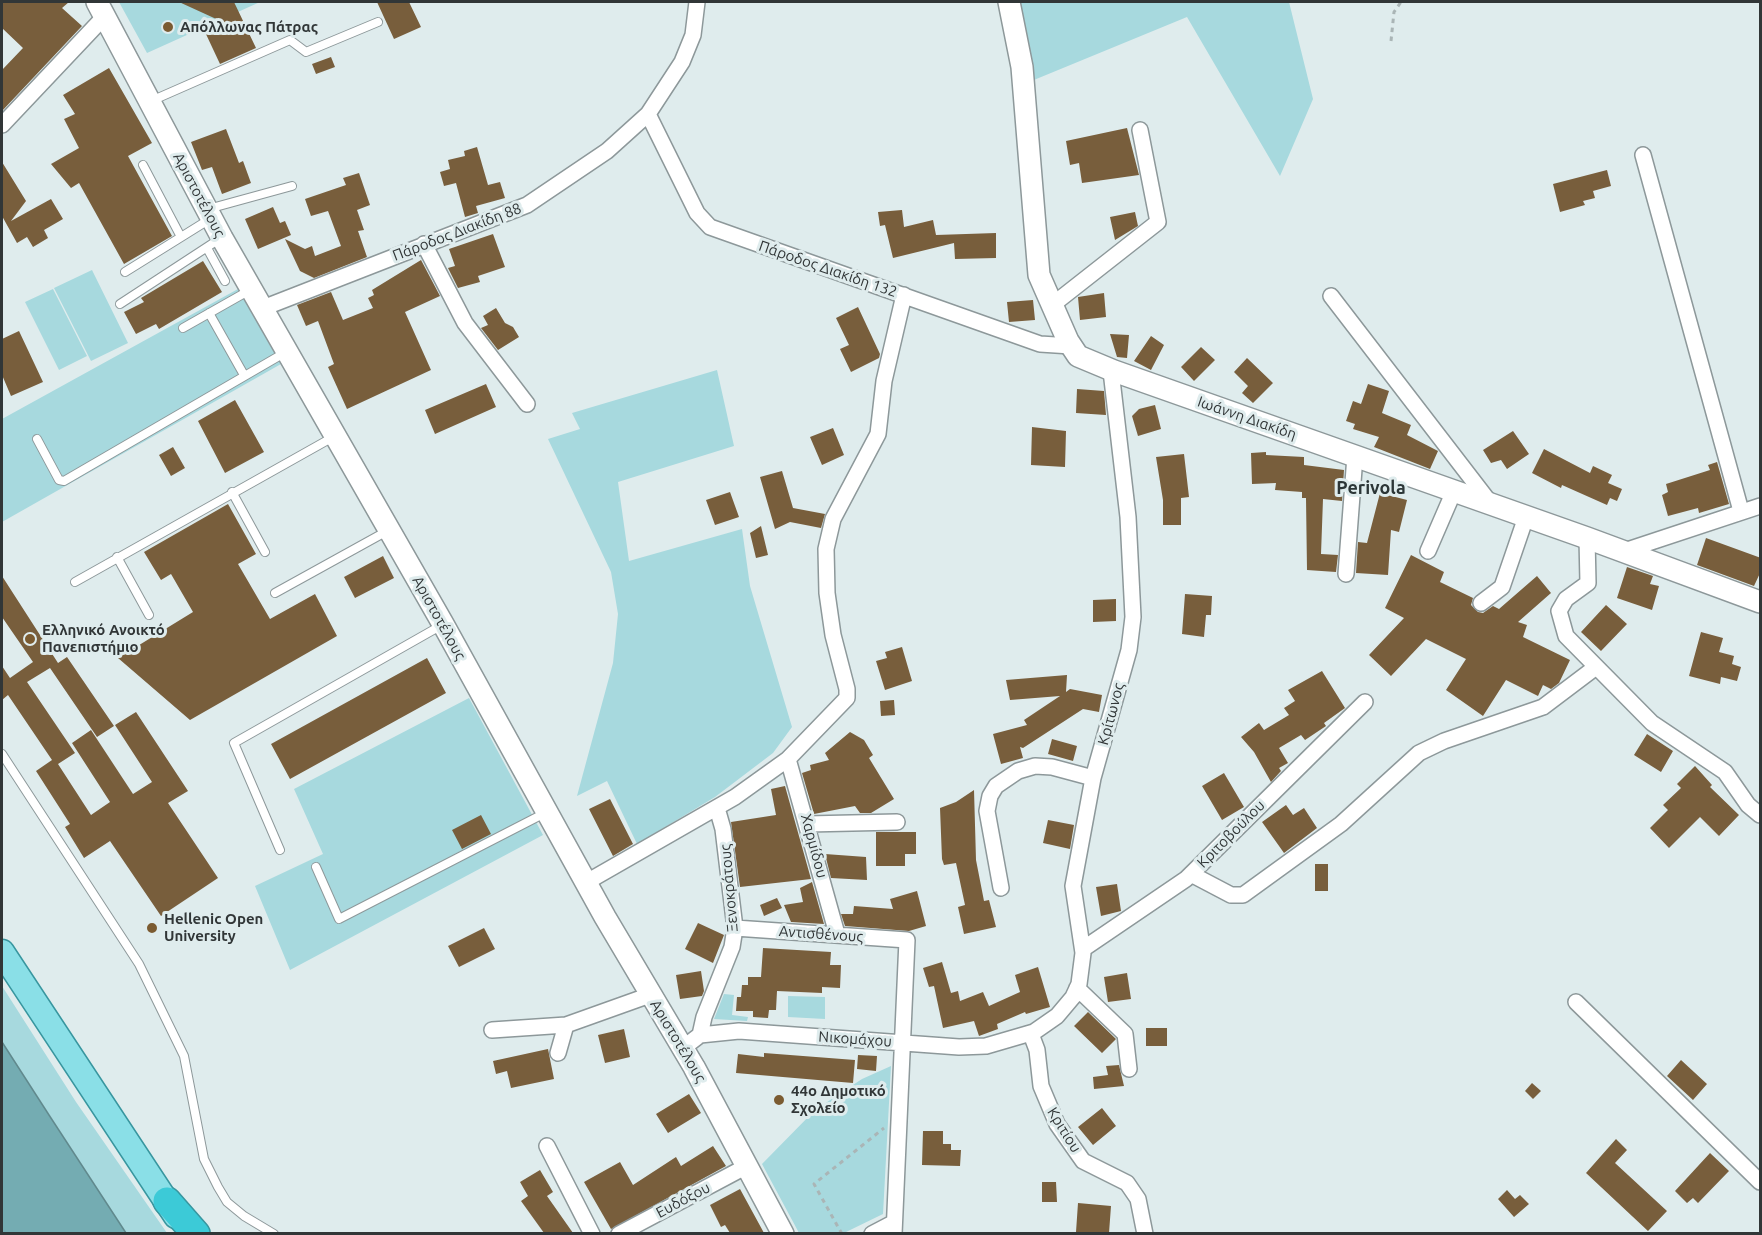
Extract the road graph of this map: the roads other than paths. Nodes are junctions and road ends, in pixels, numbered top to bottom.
1 (697, 2) edge
2 (1009, 2) edge
3 (101, 9) edge
4 (378, 22) dead end
5 (149, 102) junction
6 (648, 114) junction
7 (2, 125) edge
8 (1140, 130) dead end
9 (1643, 156) dead end
10 (143, 165) dead end
11 (292, 186) dead end
12 (209, 214) junction
13 (181, 237) junction
14 (214, 243) junction
15 (423, 244) junction
16 (125, 272) dead end
17 (225, 281) dead end
18 (251, 289) junction
19 (904, 295) junction
20 (1331, 296) dead end
21 (120, 304) dead end
22 (1051, 306) junction
23 (263, 308) junction
24 (209, 313) junction
25 (183, 327) dead end
26 (1071, 346) junction
27 (287, 351) junction
28 (1111, 370) junction
29 (244, 375) junction
30 (527, 404) dead end
31 (336, 435) junction
32 (37, 440) dead end
33 (1355, 456) junction
34 (1454, 491) junction
35 (232, 492) junction
36 (1491, 504) junction
37 (1761, 506) edge
38 (1741, 511) junction
39 (1526, 517) junction
40 (389, 530) junction
41 (1587, 538) junction
42 (1428, 551) dead end
43 (1624, 551) junction
44 (265, 552) dead end
45 (117, 557) junction
46 (1346, 574) dead end
47 (75, 582) dead end
48 (275, 593) dead end
49 (1761, 602) edge
50 (1481, 603) dead end
51 (148, 615) dead end
52 (443, 624) junction
53 (1596, 667) junction
54 (1365, 702) dead end
55 (2, 754) edge
56 (788, 759) junction
57 (1093, 778) junction
58 (717, 808) junction
59 (546, 812) junction
60 (1761, 815) edge
61 (897, 822) dead end
62 (807, 824) junction
63 (280, 850) dead end
64 (316, 867) dead end
65 (1191, 874) junction
66 (585, 883) junction
67 (1001, 888) dead end
68 (735, 928) junction
69 (837, 934) junction
70 (1083, 949) junction
71 (2, 952) edge
72 (1077, 988) junction
73 (650, 995) junction
74 (1575, 1002) dead end
75 (566, 1025) junction
76 (492, 1030) dead end
77 (1031, 1034) junction
78 (700, 1035) junction
79 (903, 1042) junction
80 (683, 1048) junction
81 (558, 1053) dead end
82 (1129, 1069) dead end
83 (547, 1146) dead end
84 (747, 1166) junction
85 (1761, 1182) edge
86 (167, 1201) junction
87 (894, 1228) edge
88 (187, 1233) edge
89 (196, 1233) edge
90 (274, 1233) edge
91 (592, 1233) edge
92 (620, 1233) edge
93 (783, 1233) edge
94 (873, 1233) edge
95 (1145, 1233) edge

1 - 6 street, Πάροδος Διακίδη 88
2 - 22 main road, Ιωάννη Διακίδη
3 - 5 main road, Αριστοτέλους
3 - 7 street
4 - 5 lane
5 - 12 main road, Αριστοτέλους
6 - 15 street, Πάροδος Διακίδη 88
6 - 19 street, Πάροδος Διακίδη 132
8 - 22 street
9 - 38 street
10 - 13 lane
11 - 12 lane
12 - 13 lane
12 - 14 main road, Αριστοτέλους
13 - 16 lane
14 - 17 lane
14 - 18 main road, Αριστοτέλους
14 - 21 lane
15 - 23 street, Πάροδος Διακίδη 88
15 - 30 street
18 - 23 main road, Αριστοτέλους
18 - 24 lane
19 - 26 street, Πάροδος Διακίδη 132
19 - 56 street
20 - 36 street
22 - 26 main road, Ιωάννη Διακίδη
23 - 27 main road, Αριστοτέλους
24 - 25 lane
24 - 29 lane
26 - 28 main road, Ιωάννη Διακίδη
27 - 29 lane
27 - 31 main road, Αριστοτέλους
28 - 33 main road, Ιωάννη Διακίδη
28 - 57 street, Κρίτωνος
29 - 32 lane
31 - 35 lane
31 - 40 main road, Αριστοτέλους
33 - 34 main road, Ιωάννη Διακίδη
33 - 46 street
34 - 36 main road, Ιωάννη Διακίδη
34 - 42 street
35 - 44 lane
35 - 45 lane
36 - 39 main road, Ιωάννη Διακίδη
37 - 38 street
38 - 43 street
39 - 41 main road, Ιωάννη Διακίδη
39 - 50 street
40 - 48 lane
40 - 52 main road, Αριστοτέλους
41 - 43 main road, Ιωάννη Διακίδη
41 - 53 street
43 - 49 main road, Ιωάννη Διακίδη
45 - 47 lane
45 - 51 lane
52 - 59 main road, Αριστοτέλους
52 - 63 lane
53 - 60 street
53 - 65 street
54 - 65 street, Κριτοβούλου
55 - 90 lane
56 - 58 street
56 - 62 street, Χαρμίδου
57 - 67 street
57 - 70 street, Κρίτωνος
58 - 66 street
58 - 68 street, Ξενοκράτους
59 - 64 lane
59 - 66 main road, Αριστοτέλους
61 - 62 street
62 - 69 street, Χαρμίδου
65 - 70 street, Κριτοβούλου
66 - 73 main road, Αριστοτέλους
68 - 69 street, Αντισθένους
68 - 78 street, Ξενοκράτους
69 - 79 street, Αντισθένους
70 - 72 street, Κρίτωνος
71 - 86 main road
72 - 77 street, Κρίτωνος
72 - 82 street
73 - 75 street
73 - 80 main road, Αριστοτέλους
74 - 85 street
75 - 76 street
75 - 81 street
77 - 79 street, Νικομάχου
77 - 95 street, Κριτίου
78 - 79 street, Νικομάχου
78 - 80 street
79 - 87 street
80 - 84 main road, Αριστοτέλους
83 - 91 street
84 - 92 street, Ευδόξου
84 - 93 main road, Αριστοτέλους
86 - 88 main road
86 - 89 highway
87 - 94 street

